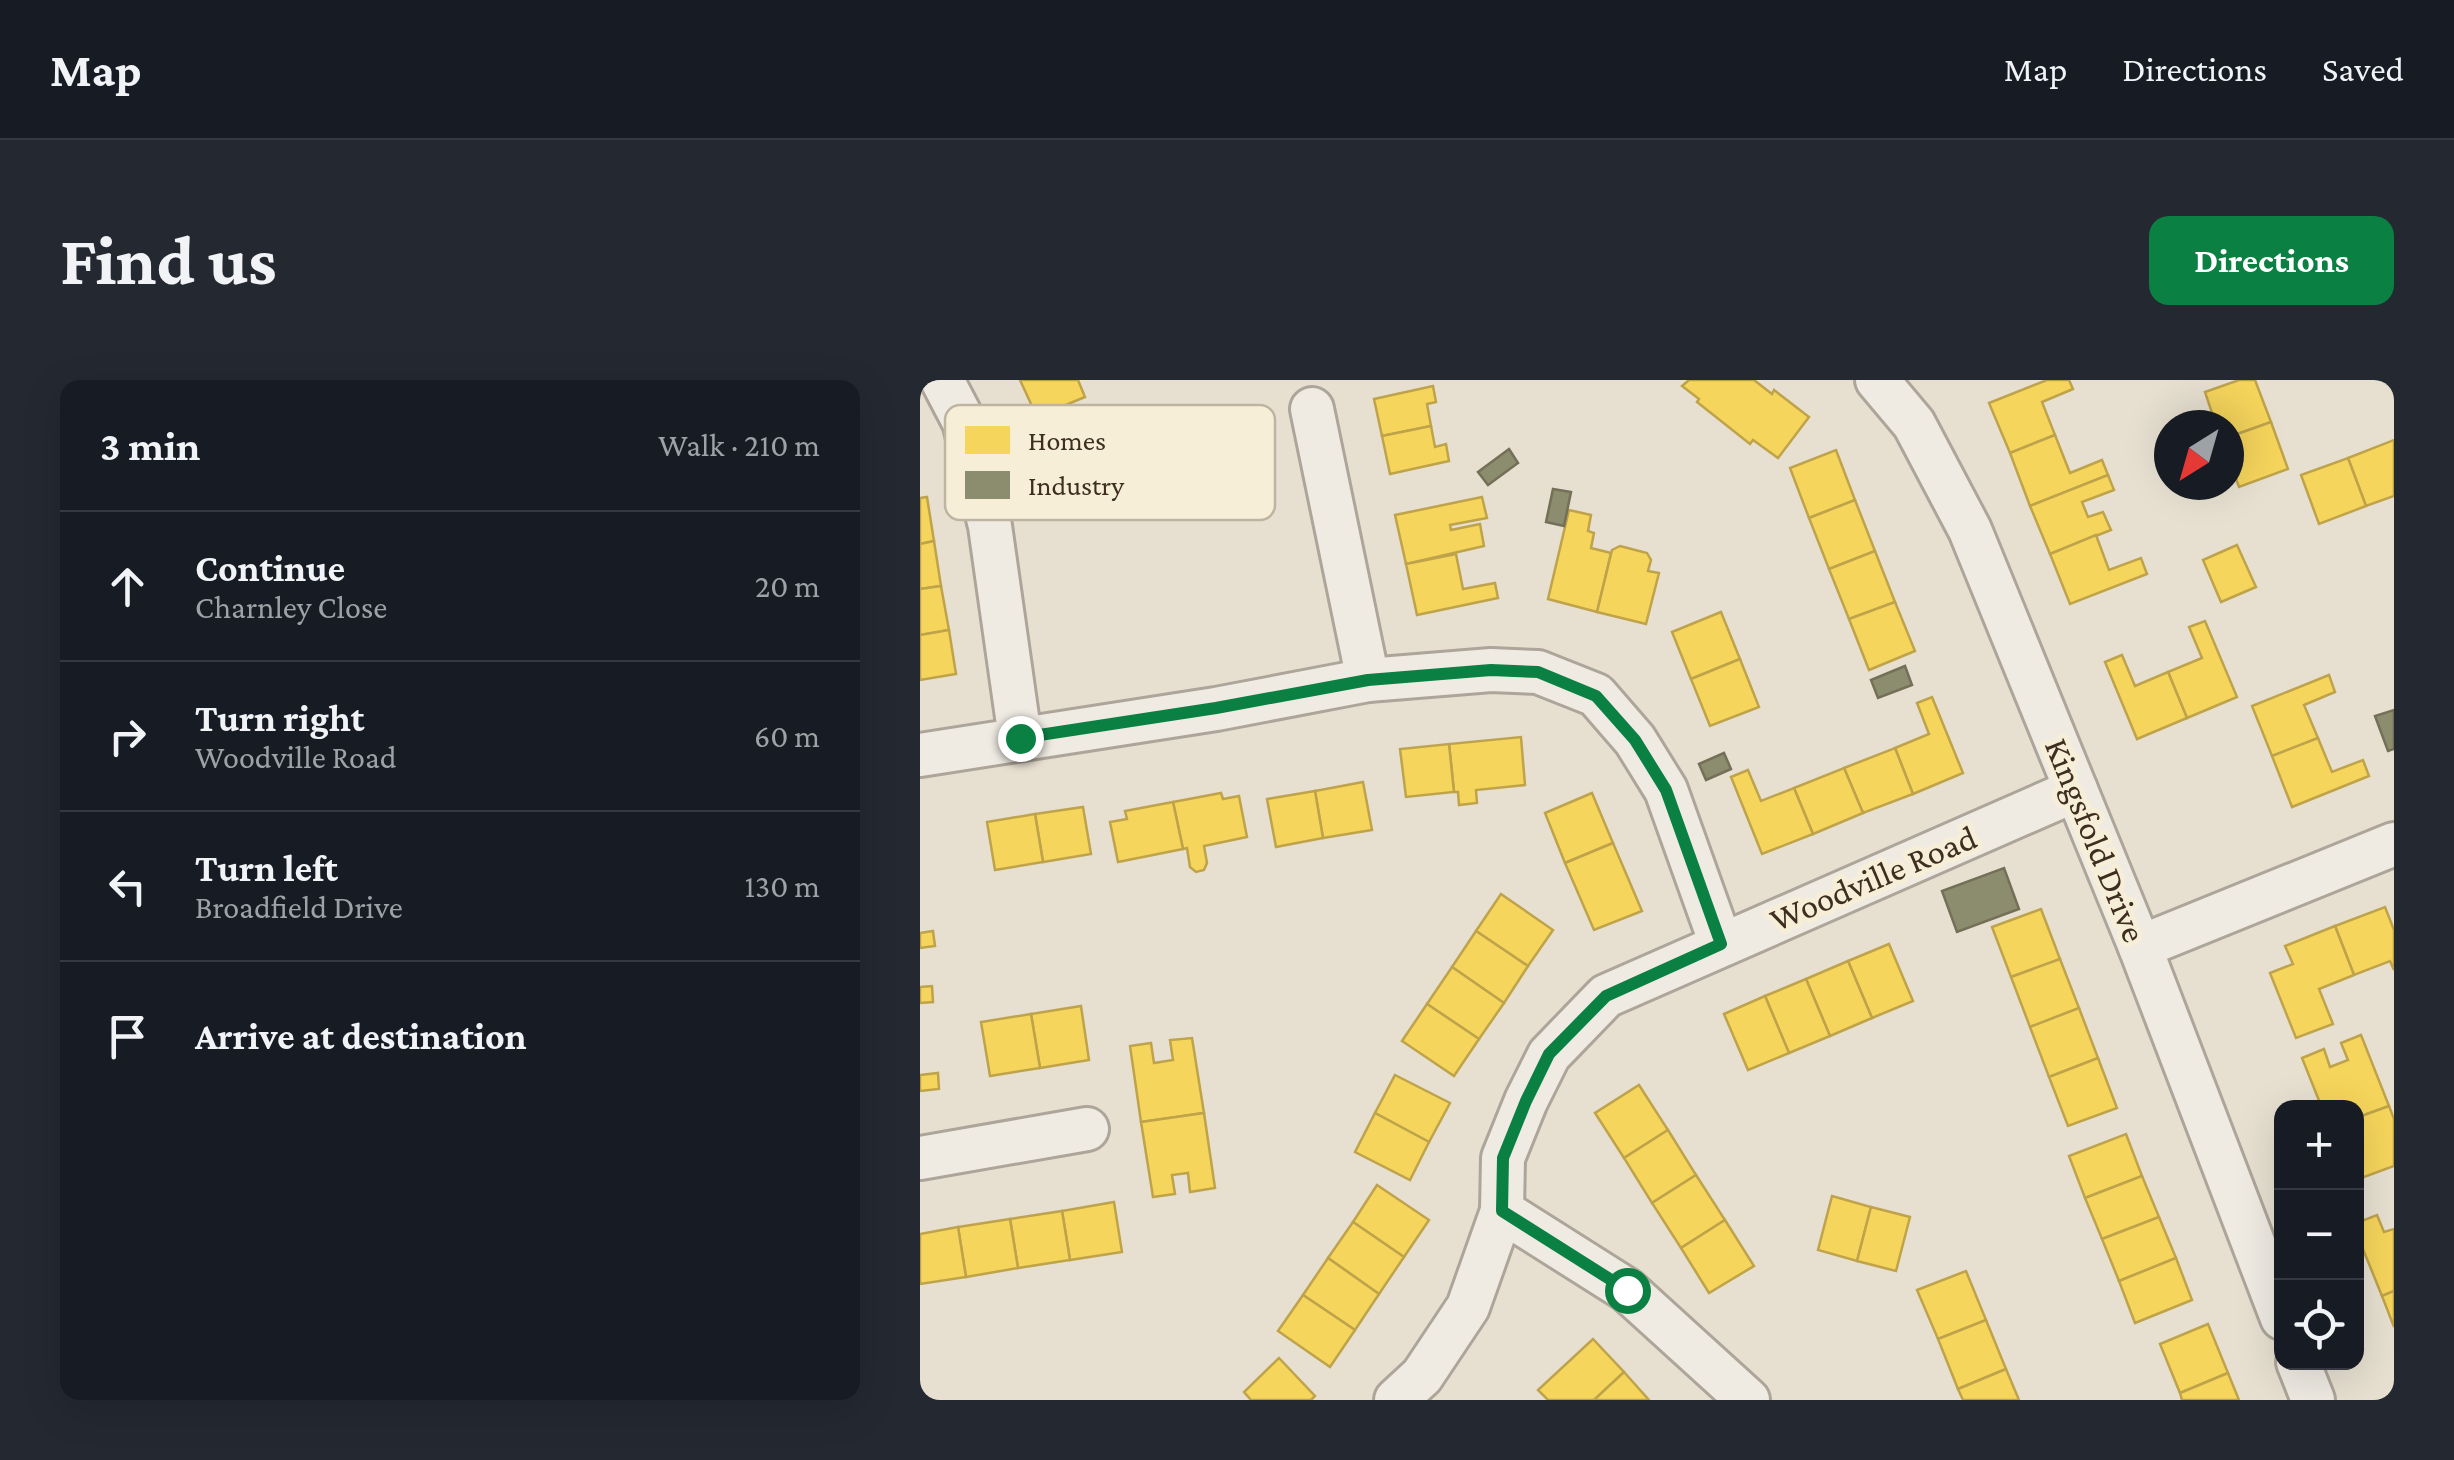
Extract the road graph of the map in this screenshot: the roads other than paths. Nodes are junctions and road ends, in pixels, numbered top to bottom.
1 (942, 380) edge
2 (1877, 380) edge
3 (955, 405) edge
4 (1312, 409) dead end
5 (988, 520) edge
6 (1368, 680) junction
7 (1020, 738) junction
8 (920, 754) edge
9 (2076, 790) junction
10 (2394, 844) edge
11 (1721, 944) junction
12 (2140, 948) junction
13 (1087, 1129) dead end
14 (920, 1158) edge
15 (1502, 1211) junction
16 (2274, 1297) edge
17 (2301, 1370) edge
18 (1396, 1400) edge
19 (1748, 1400) edge
20 (2313, 1400) edge

1 - 3 street
2 - 9 street, Kingsfold Drive
4 - 6 street
5 - 7 street
6 - 7 street
6 - 11 street
7 - 8 street
9 - 11 street, Woodville Road
9 - 12 street, Kingsfold Drive
10 - 12 street
11 - 15 street, Woodville Road
12 - 16 street, Kingsfold Drive
13 - 14 street
15 - 18 street, Woodville Road
15 - 19 street
17 - 20 street

